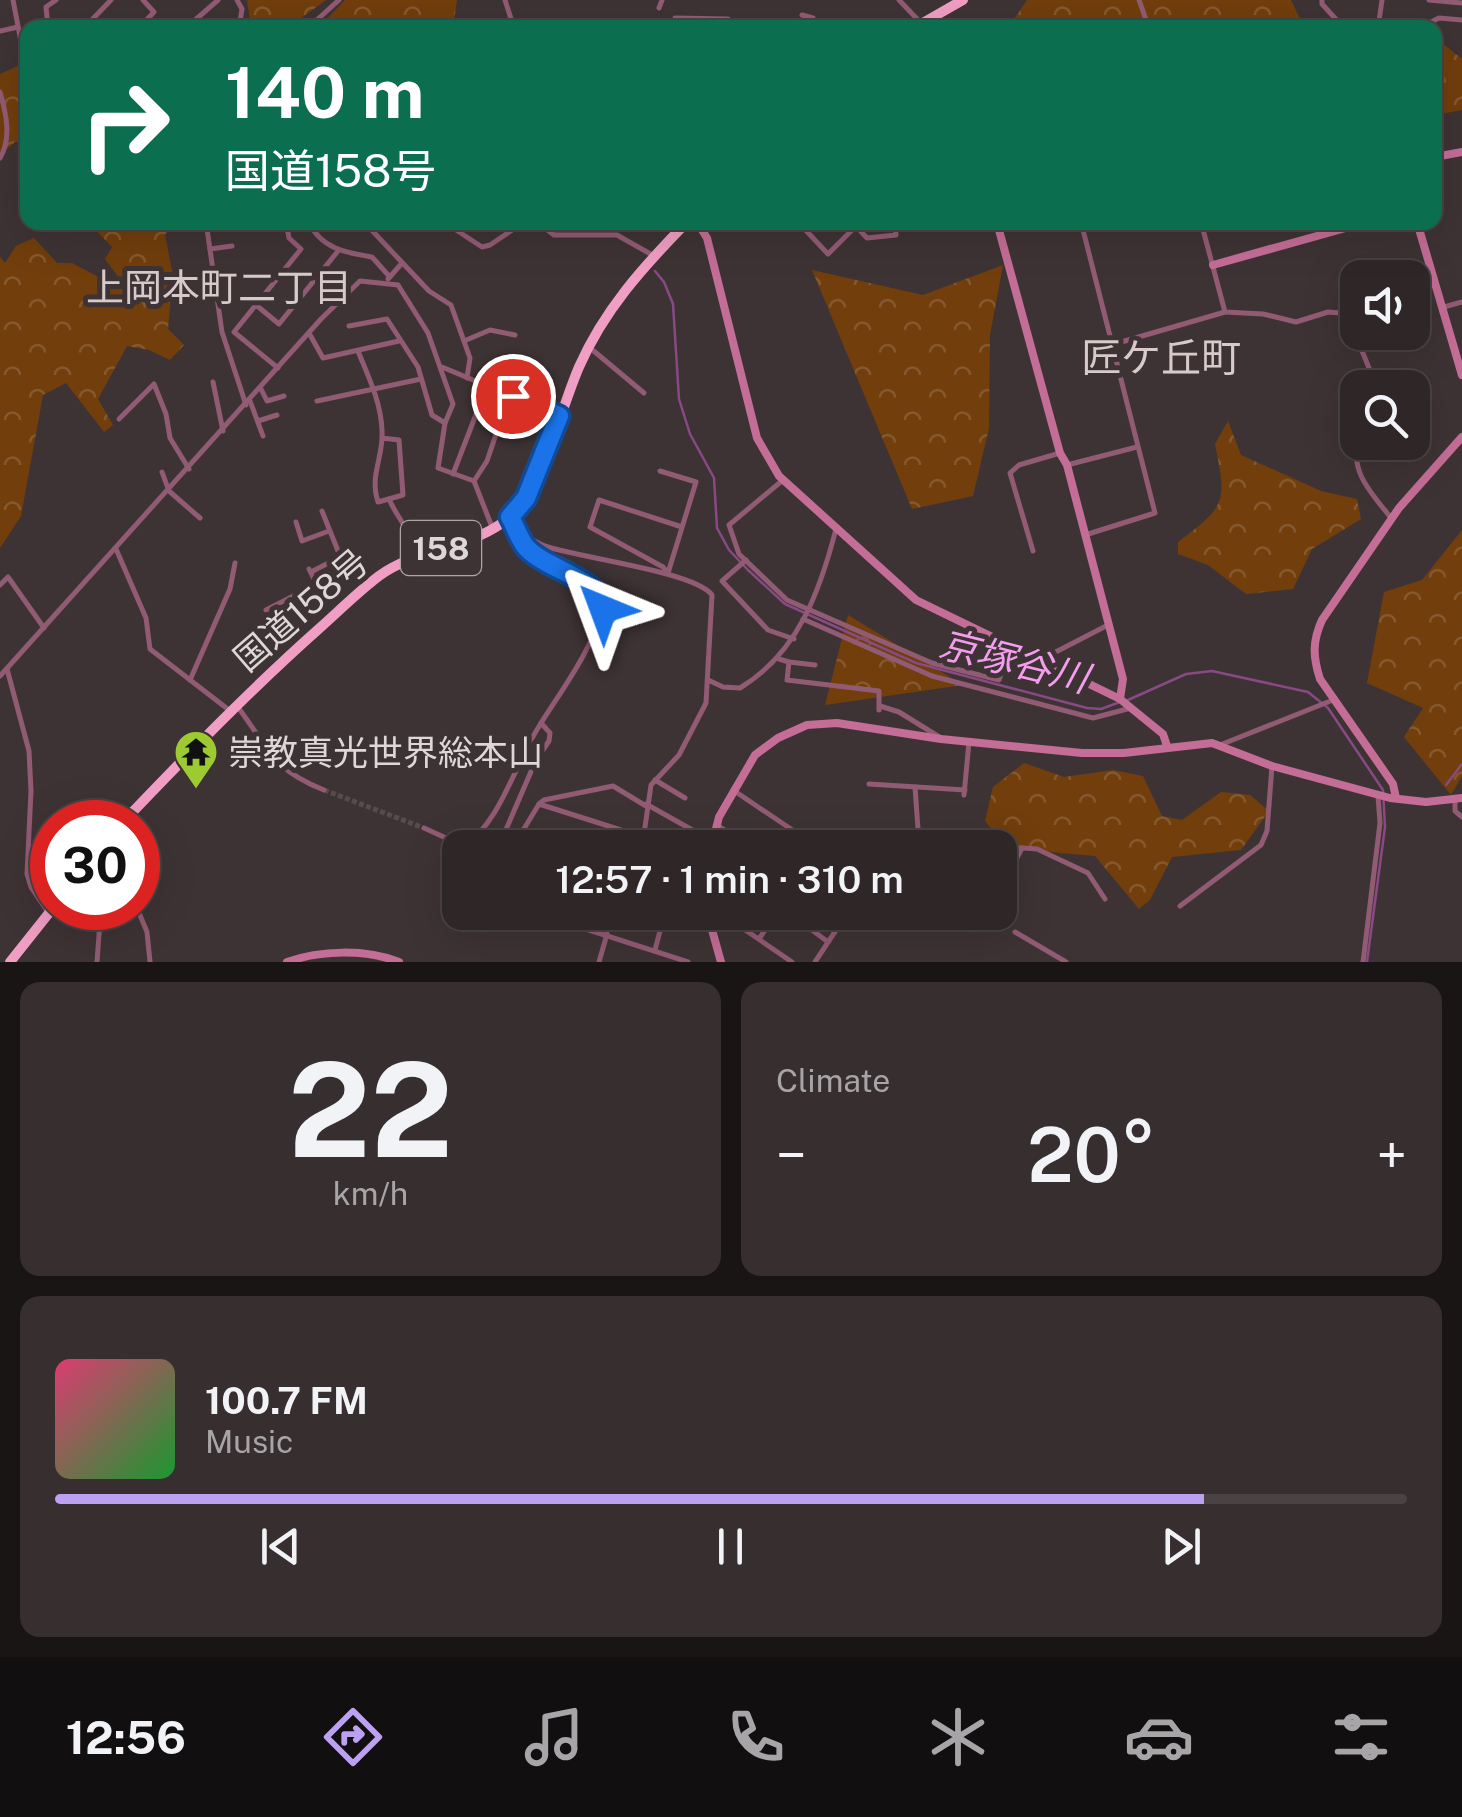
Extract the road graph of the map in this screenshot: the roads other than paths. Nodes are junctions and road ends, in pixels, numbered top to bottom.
1 (13, 0) edge
2 (56, 0) edge
3 (111, 0) edge
4 (142, 0) edge
5 (218, 0) edge
6 (339, 0) edge
7 (963, 0) edge
8 (1322, 0) edge
9 (1429, 0) edge
10 (46, 3) edge
11 (1462, 3) edge
12 (802, 14) dead end
13 (675, 18) dead end
14 (92, 20) edge
15 (146, 20) edge
16 (195, 20) edge
17 (317, 20) edge
18 (728, 20) edge
19 (812, 20) edge
20 (926, 20) edge
21 (1337, 20) edge
22 (1435, 20) edge
23 (1462, 20) edge
24 (18, 28) junction
25 (0, 31) edge
26 (20, 38) edge
27 (0, 92) edge
28 (0, 158) edge
29 (207, 230) edge
30 (287, 230) edge
31 (313, 230) edge
32 (371, 230) edge
33 (456, 230) edge
34 (513, 230) edge
35 (547, 230) edge
36 (678, 230) edge
37 (702, 230) edge
38 (806, 230) edge
39 (849, 230) edge
40 (860, 230) edge
41 (896, 230) edge
42 (999, 230) edge
43 (1084, 230) edge
44 (1203, 230) edge
45 (1338, 230) edge
46 (1420, 230) edge
47 (232, 246) dead end
48 (210, 250) junction
49 (338, 251) junction
50 (654, 256) junction
51 (402, 263) junction
52 (1213, 265) junction
53 (388, 279) junction
54 (1462, 302) edge
55 (256, 305) junction
56 (1444, 307) junction
57 (1226, 312) junction
58 (349, 326) dead end
59 (309, 333) junction
60 (516, 335) dead end
61 (400, 340) junction
62 (464, 341) junction
63 (1110, 344) junction
64 (589, 347) junction
65 (358, 351) junction
66 (278, 368) junction
67 (442, 368) junction
68 (1369, 370) edge
69 (1462, 375) edge
70 (467, 378) junction
71 (421, 379) junction
72 (213, 382) dead end
73 (487, 386) junction
74 (261, 389) junction
75 (373, 390) junction
76 (644, 393) dead end
77 (284, 396) dead end
78 (509, 396) junction
79 (317, 401) dead end
80 (248, 403) junction
81 (277, 415) dead end
82 (559, 416) junction
83 (119, 419) dead end
84 (258, 421) junction
85 (446, 423) junction
86 (223, 431) junction
87 (263, 436) dead end
88 (382, 438) junction
89 (1462, 438) edge
90 (1138, 447) junction
91 (1060, 453) junction
92 (1356, 460) edge
93 (1067, 465) junction
94 (189, 468) junction
95 (660, 471) dead end
96 (162, 472) dead end
97 (453, 474) junction
98 (783, 480) junction
99 (474, 481) junction
100 (169, 491) junction
101 (389, 499) junction
102 (322, 511) dead end
103 (510, 517) junction
104 (200, 518) dead end
105 (1392, 519) junction
106 (296, 522) dead end
107 (682, 527) junction
108 (493, 529) junction
109 (836, 529) junction
110 (329, 531) junction
111 (520, 534) junction
112 (1085, 535) junction
113 (116, 549) junction
114 (1033, 551) dead end
115 (418, 556) junction
116 (340, 557) junction
117 (746, 560) junction
118 (235, 563) dead end
119 (668, 573) junction
120 (0, 585) edge
121 (366, 586) junction
122 (266, 610) dead end
123 (805, 614) junction
124 (1108, 625) junction
125 (44, 628) junction
126 (794, 638) junction
127 (1010, 647) junction
128 (779, 659) junction
129 (789, 662) junction
130 (1043, 663) junction
131 (815, 665) dead end
132 (7, 669) junction
133 (0, 676) edge
134 (190, 680) junction
135 (708, 680) junction
136 (1334, 700) junction
137 (1123, 701) junction
138 (232, 707) junction
139 (542, 723) junction
140 (943, 740) junction
141 (969, 742) junction
142 (1167, 746) junction
143 (1218, 746) junction
144 (272, 758) junction
145 (256, 764) dead end
146 (1272, 766) junction
147 (655, 780) junction
148 (869, 784) dead end
149 (914, 787) junction
150 (324, 790) tunnel mouth
151 (733, 790) junction
152 (1387, 796) junction
153 (685, 798) dead end
154 (1458, 798) edge
155 (31, 800) edge
156 (144, 800) edge
157 (539, 804) junction
158 (646, 805) junction
159 (1462, 818) edge
160 (30, 824) edge
161 (716, 824) junction
162 (424, 828) tunnel mouth
163 (479, 830) edge
164 (506, 830) edge
165 (523, 830) edge
166 (620, 830) edge
167 (643, 830) edge
168 (688, 830) edge
169 (715, 830) edge
170 (725, 830) edge
171 (792, 830) edge
172 (918, 830) edge
173 (442, 836) edge
174 (1017, 848) edge
175 (1022, 848) junction
176 (1017, 858) edge
177 (30, 884) edge
178 (1105, 899) dead end
179 (1180, 906) dead end
180 (35, 930) edge
181 (99, 930) edge
182 (146, 930) edge
183 (590, 930) edge
184 (660, 930) edge
185 (713, 930) edge
186 (745, 930) edge
187 (764, 930) edge
188 (812, 930) edge
189 (836, 930) edge
190 (1015, 932) dead end
191 (607, 934) junction
192 (758, 939) junction
193 (828, 942) junction
194 (654, 950) junction
195 (367, 958) edge
196 (10, 962) edge
197 (97, 962) edge
198 (150, 962) edge
199 (286, 962) edge
200 (383, 962) edge
201 (399, 962) edge
202 (599, 962) edge
203 (687, 962) edge
204 (721, 962) edge
205 (792, 962) edge
206 (815, 962) edge
207 (1066, 962) edge
208 (1363, 962) edge

1 - 24 street
2 - 10 street
3 - 14 street
4 - 15 street
5 - 16 street
6 - 17 street
7 - 20 highway
8 - 21 street
9 - 11 street
12 - 19 street
13 - 18 street
22 - 23 street
24 - 25 street
24 - 26 street
27 - 28 street
29 - 48 street
30 - 55 street
31 - 49 street
32 - 51 street
33 - 34 street
35 - 50 street
36 - 50 highway, 国道158号 / 158
37 - 98 street
38 - 39 street
40 - 41 street
42 - 91 street
43 - 63 street
44 - 52 street
45 - 52 street
46 - 56 street
47 - 48 street
48 - 80 street
49 - 53 street
49 - 55 street
50 - 64 highway, 国道158号 / 158
51 - 53 street
51 - 62 street
52 - 57 street
53 - 59 street
53 - 67 street
54 - 56 street
55 - 66 street
56 - 69 street
57 - 63 street
57 - 68 street
58 - 61 street
59 - 65 street
59 - 66 street
60 - 62 street
61 - 65 street
61 - 71 street
62 - 70 street
63 - 90 street
64 - 76 street
64 - 82 highway, 国道158号 / 158
65 - 75 street
66 - 74 street
67 - 70 street
67 - 85 street
70 - 73 street
71 - 75 street
71 - 85 street
72 - 86 street
73 - 78 street
73 - 97 street
74 - 77 street
74 - 80 street
75 - 79 street
75 - 88 street
78 - 82 street
78 - 99 street
80 - 84 street
80 - 86 street
81 - 84 street
82 - 103 highway, 国道158号 / 158
83 - 94 street
84 - 87 street
85 - 97 street
86 - 94 street
88 - 101 street
88 - 101 street
89 - 105 street
90 - 93 street
90 - 112 street
91 - 93 street
91 - 114 street
92 - 105 street
93 - 112 street
94 - 100 street
95 - 107 street
96 - 100 street
97 - 99 street
98 - 109 street
98 - 117 street
99 - 108 street
100 - 104 street
100 - 113 street
101 - 115 street
102 - 110 street
103 - 108 highway, 国道158号 / 158
103 - 111 street
105 - 136 street
106 - 110 street
107 - 119 street
107 - 119 street
108 - 115 highway, 国道158号 / 158
109 - 123 street
109 - 127 street
110 - 116 street
111 - 119 street
111 - 139 street
112 - 124 street
113 - 125 street
113 - 134 street
115 - 121 highway, 国道158号 / 158
116 - 121 street
116 - 122 street
117 - 123 street
117 - 126 street
118 - 134 street
119 - 135 street
120 - 125 street
121 - 138 highway, 国道158号 / 158
123 - 126 street
123 - 127 street
123 - 137 street
124 - 130 street
124 - 137 street
125 - 132 street
126 - 128 street
127 - 130 street
128 - 129 street
128 - 135 street
129 - 131 street
129 - 140 street
130 - 137 street
132 - 133 street
132 - 155 street
134 - 138 street
135 - 147 street
136 - 143 street
136 - 152 street
137 - 142 street
138 - 144 street
138 - 156 highway, 国道158号 / 158
139 - 163 street
139 - 164 street
140 - 141 street
140 - 151 street
141 - 142 street
141 - 149 street
142 - 143 street
143 - 146 street
144 - 145 street
144 - 150 street
146 - 152 street
146 - 179 street
147 - 153 street
147 - 158 street
148 - 149 street
149 - 172 street
151 - 161 street
151 - 171 street
152 - 154 street
152 - 208 street
154 - 159 street
157 - 158 street
157 - 165 street
157 - 166 street
158 - 167 street
158 - 168 street
160 - 177 street
161 - 169 street
161 - 170 street
162 - 173 street
174 - 175 street
175 - 176 street
175 - 178 street
180 - 196 highway
181 - 197 street
182 - 198 street
183 - 191 street
184 - 194 street
185 - 204 street
186 - 192 street
187 - 192 street
188 - 193 street
189 - 193 street
190 - 207 street
191 - 194 street
191 - 202 street
192 - 205 street
193 - 206 street
194 - 203 street
195 - 199 street
195 - 200 street
195 - 201 street

